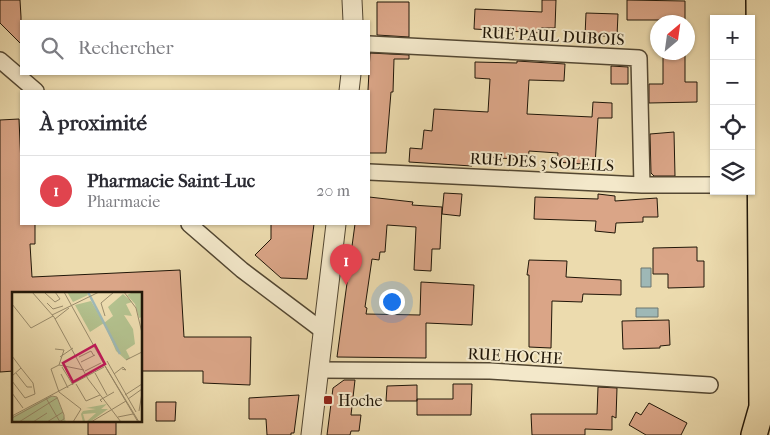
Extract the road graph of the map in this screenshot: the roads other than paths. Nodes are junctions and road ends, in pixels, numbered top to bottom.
1 (352, 0) edge
2 (759, 0) edge
3 (353, 20) edge
4 (370, 44) edge
5 (0, 60) edge
6 (351, 75) edge
7 (35, 90) edge
8 (349, 90) edge
9 (370, 172) edge
10 (642, 185) junction
11 (710, 185) edge
12 (190, 225) edge
13 (336, 225) edge
14 (323, 331) junction
15 (319, 370) junction
16 (710, 385) dead end
17 (311, 435) edge
18 (754, 435) edge

1 - 3 street
2 - 18 highway
4 - 10 street, RUE PAUL DUBOIS
5 - 7 street
6 - 8 street
9 - 10 street, RUE DES 3 SOLEILS
10 - 11 street, RUE DES 3 SOLEILS
12 - 14 street
13 - 14 street
14 - 15 street
15 - 16 street, RUE HOCHE
15 - 17 street

